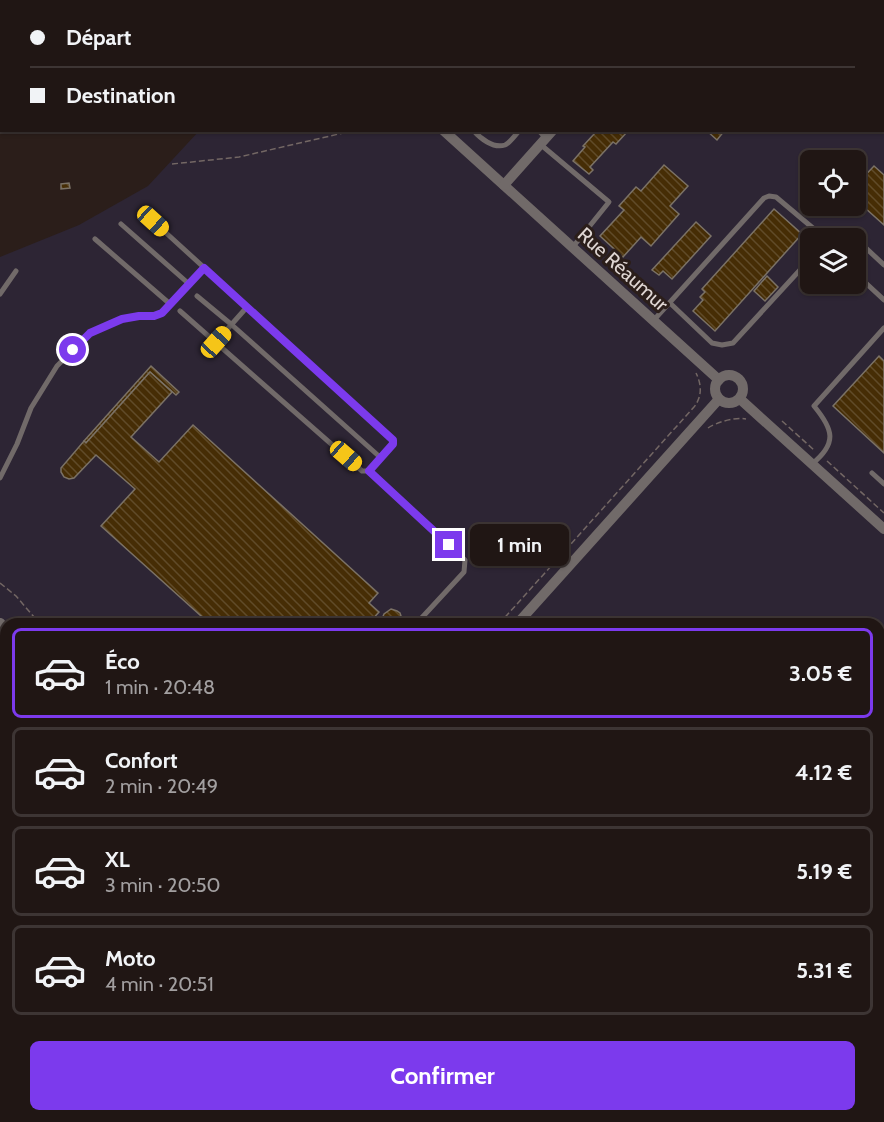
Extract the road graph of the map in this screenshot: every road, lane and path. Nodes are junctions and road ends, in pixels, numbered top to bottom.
1 (347, 132) edge
2 (445, 132) edge
3 (475, 132) edge
4 (518, 132) edge
5 (544, 136) edge
6 (172, 164) dead end
7 (504, 185) junction
8 (153, 221) dead end
9 (121, 224) dead end
10 (813, 228) edge
11 (95, 239) dead end
12 (572, 248) junction
13 (866, 248) edge
14 (884, 265) edge
15 (204, 268) junction
16 (800, 270) edge
17 (16, 271) dead end
18 (866, 283) edge
19 (189, 284) junction
20 (0, 294) edge
21 (197, 296) dead end
22 (884, 300) edge
23 (670, 303) junction
24 (170, 304) junction
25 (248, 307) junction
26 (180, 311) dead end
27 (653, 321) junction
28 (232, 325) junction
29 (884, 328) edge
30 (216, 342) junction
31 (719, 380) junction
32 (719, 399) junction
33 (740, 399) junction
34 (680, 423) dead end
35 (381, 458) junction
36 (813, 464) junction
37 (369, 471) junction
38 (872, 473) dead end
39 (0, 478) edge
40 (884, 484) edge
41 (884, 529) edge
42 (0, 583) edge
43 (35, 618) edge
44 (422, 618) edge
45 (504, 618) edge
46 (522, 618) edge

1 - 6 path
2 - 7 street, Rue Réaumur
3 - 4 lane
5 - 7 street
5 - 12 lane
7 - 12 street, Rue Réaumur
8 - 15 lane
9 - 19 lane
10 - 23 lane
11 - 24 lane
12 - 27 street, Rue Réaumur
13 - 14 lane
15 - 19 lane
15 - 25 lane
16 - 23 lane
17 - 20 lane
18 - 22 lane
19 - 24 lane
21 - 28 lane
23 - 27 lane
24 - 39 lane
25 - 28 lane
25 - 35 lane
26 - 30 lane
27 - 31 street, Rue Réaumur
28 - 30 lane
28 - 35 lane
29 - 36 lane
30 - 37 lane
31 - 32 street
31 - 33 street, Rue Réaumur
32 - 33 street
32 - 46 street
33 - 36 street, Rue Réaumur
34 - 45 path
35 - 37 lane
36 - 41 street, Rue Réaumur
37 - 44 lane
38 - 40 lane
42 - 43 path

